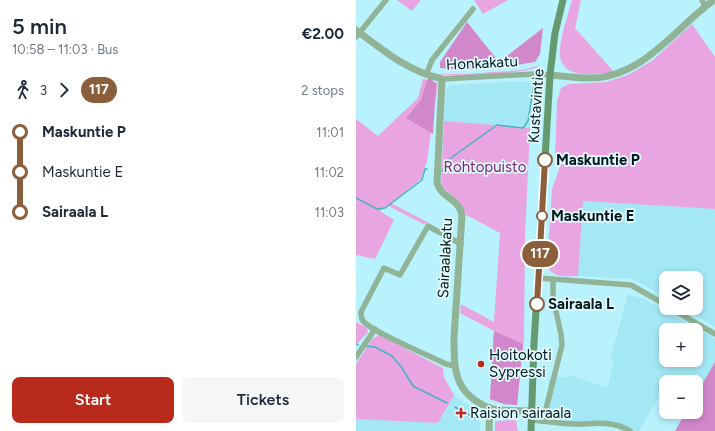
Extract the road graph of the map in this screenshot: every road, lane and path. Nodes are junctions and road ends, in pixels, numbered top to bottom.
1 (386, 0) edge
2 (563, 0) edge
3 (714, 0) edge
4 (704, 3) edge
5 (473, 9) dead end
6 (357, 33) edge
7 (426, 75) junction
8 (550, 75) junction
9 (442, 79) junction
10 (461, 244) junction
11 (538, 278) junction
12 (553, 279) junction
13 (659, 302) edge
14 (682, 315) edge
15 (375, 329) junction
16 (715, 334) edge
17 (356, 357) edge
18 (455, 366) junction
19 (490, 408) junction
20 (532, 411) junction
21 (532, 420) junction
22 (543, 421) junction
23 (488, 431) edge
24 (531, 431) edge
25 (630, 431) edge

1 - 6 street
2 - 8 main road, Kustavintie
3 - 4 street
4 - 8 street
5 - 7 street
6 - 7 street, Honkakatu
7 - 9 street, Honkakatu
8 - 9 street, Honkakatu
8 - 11 main road, Kustavintie
9 - 10 street, Sairaalakatu
10 - 15 street
10 - 18 street, Sairaalakatu
11 - 12 street
11 - 20 main road, Kustavintie
12 - 13 street
12 - 22 street
14 - 16 street
15 - 17 street
15 - 18 street
18 - 19 street, Sairaalakatu
19 - 20 street, Sairaalakatu
19 - 23 street
20 - 21 main road, Kustavintie
21 - 22 street
21 - 24 main road, Kustavintie
22 - 25 street

